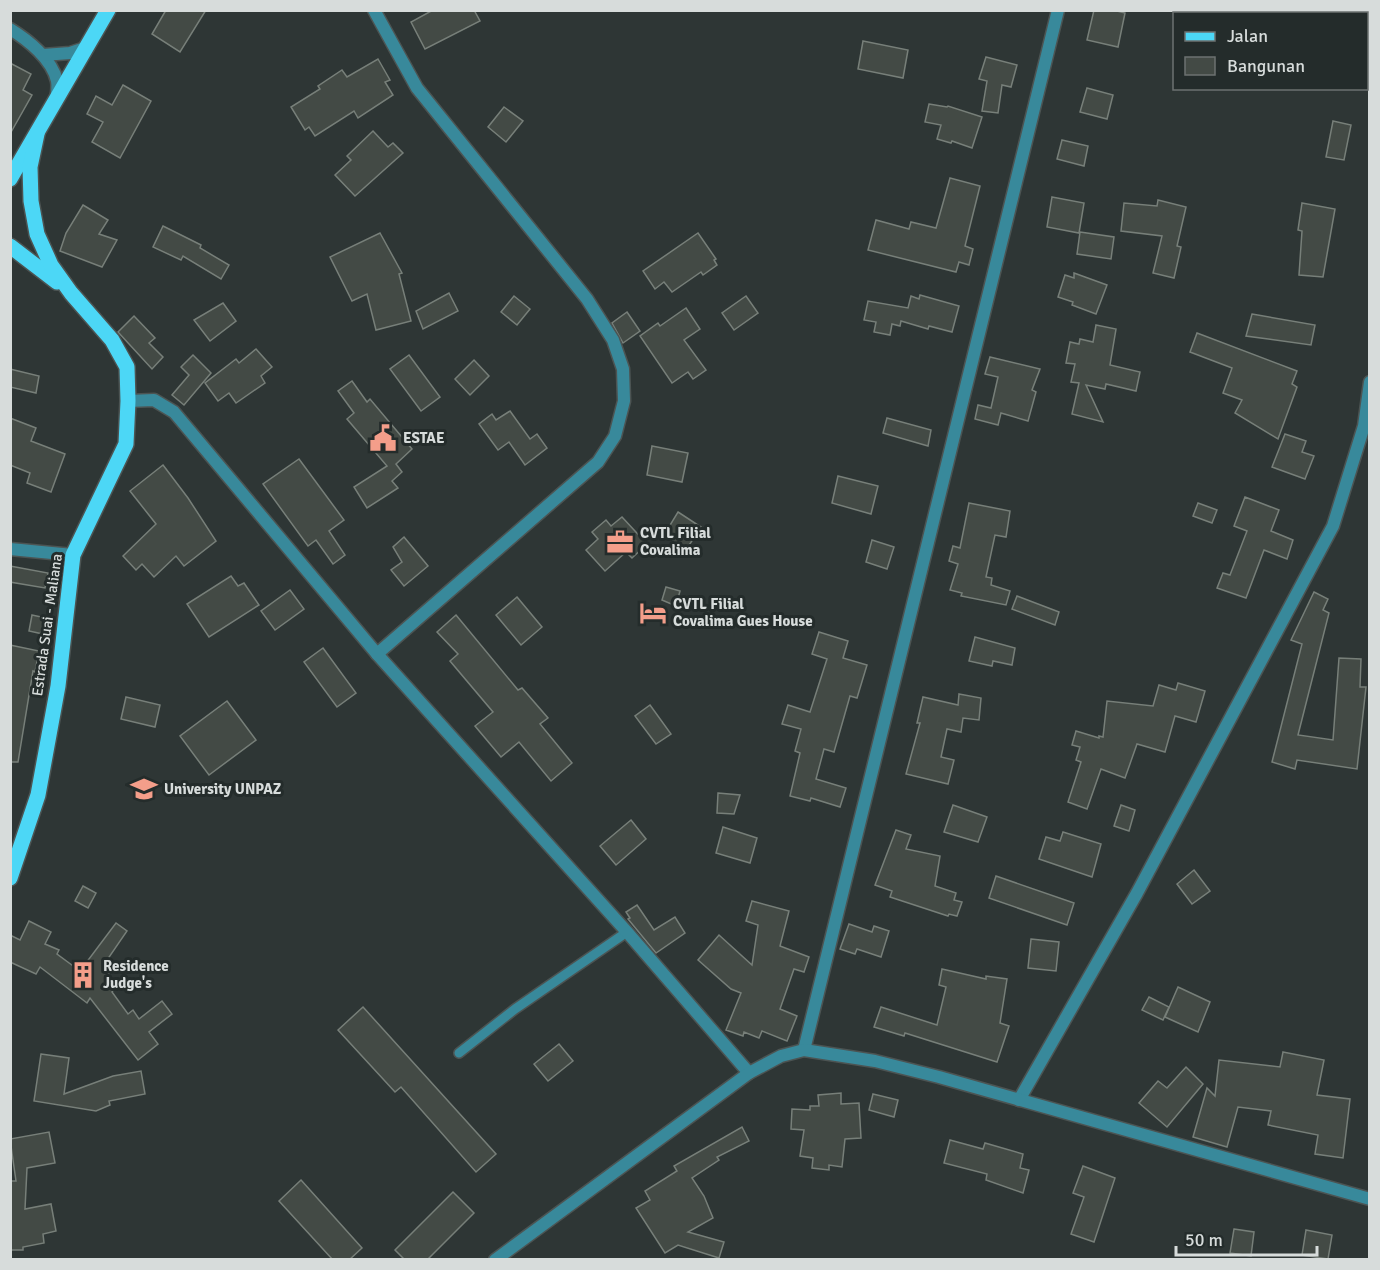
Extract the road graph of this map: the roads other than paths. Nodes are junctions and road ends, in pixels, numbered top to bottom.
1 (108, 10) edge
2 (374, 10) edge
3 (1058, 10) edge
4 (10, 29) edge
5 (88, 47) junction
6 (43, 55) junction
7 (56, 101) junction
8 (37, 134) junction
9 (10, 179) edge
10 (10, 246) edge
11 (71, 293) junction
12 (1370, 382) edge
13 (128, 401) junction
14 (10, 549) edge
15 (73, 555) junction
16 (377, 654) junction
17 (10, 878) edge
18 (627, 932) junction
19 (804, 1050) junction
20 (459, 1053) dead end
21 (749, 1072) junction
22 (1019, 1100) junction
23 (1370, 1199) edge
24 (495, 1260) edge

1 - 5 main road, Estrada Suai - Maliana
2 - 16 street
3 - 19 street
4 - 6 street
5 - 6 street
5 - 7 main road, Estrada Suai - Maliana
6 - 7 street
7 - 8 main road, Estrada Suai - Maliana
8 - 9 main road, Estrada Suai - Maliana
8 - 11 main road, Estrada Suai - Maliana
10 - 11 main road, Estrada Suai - Maliana
11 - 13 main road, Estrada Suai - Maliana
12 - 22 street
13 - 15 main road, Estrada Suai - Maliana
13 - 16 street
14 - 15 street
15 - 17 main road, Estrada Suai - Maliana
16 - 18 street
18 - 20 lane
18 - 21 street
19 - 21 street
19 - 22 street
21 - 24 street
22 - 23 street

